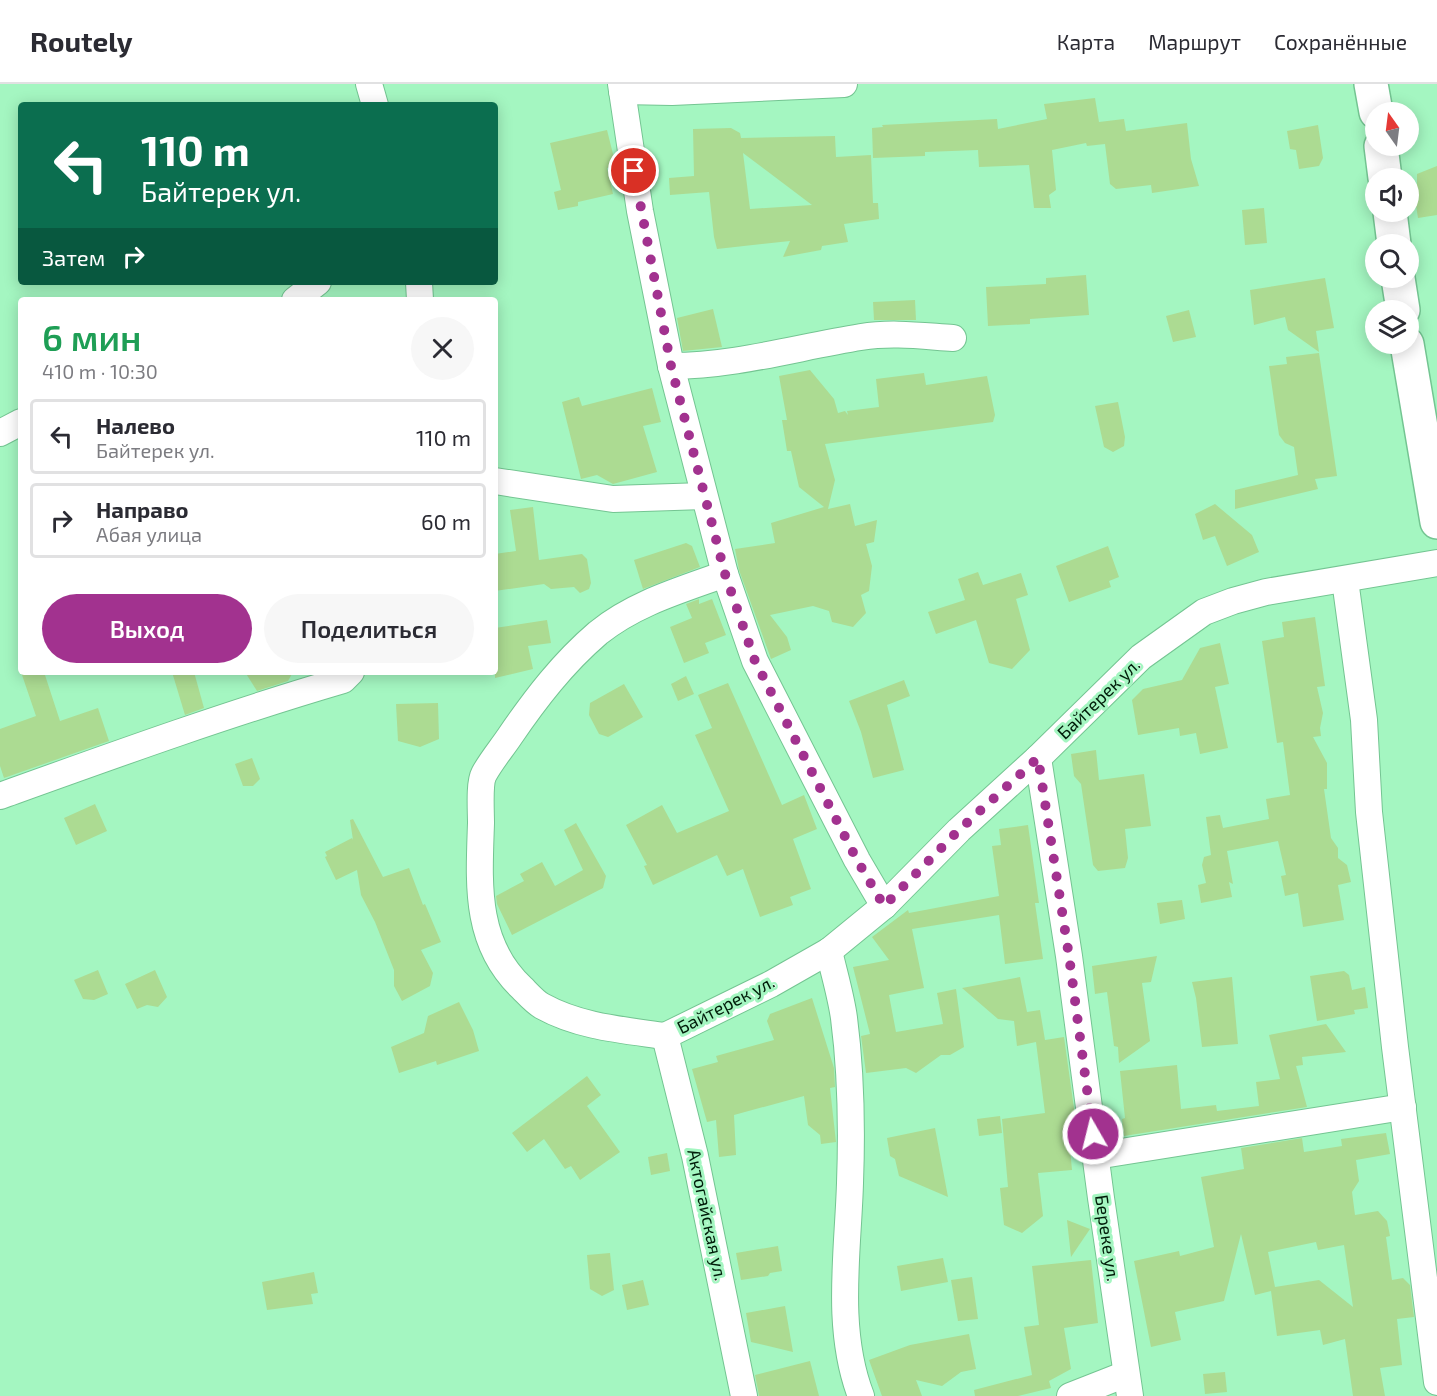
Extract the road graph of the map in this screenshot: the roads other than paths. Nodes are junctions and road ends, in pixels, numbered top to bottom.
1 (369, 84) edge
2 (844, 84) edge
3 (1371, 84) edge
4 (622, 88) edge
5 (374, 102) edge
6 (1374, 102) edge
7 (314, 285) edge
8 (299, 297) edge
9 (953, 338) dead end
10 (1409, 354) edge
11 (671, 366) junction
12 (18, 424) edge
13 (0, 433) edge
14 (498, 481) edge
15 (704, 496) junction
16 (1437, 522) edge
17 (1437, 563) edge
18 (725, 574) junction
19 (1345, 580) junction
20 (348, 675) edge
21 (1038, 758) junction
22 (0, 796) edge
23 (884, 906) junction
24 (829, 951) junction
25 (664, 1036) junction
26 (1403, 1107) junction
27 (1096, 1156) junction
28 (1428, 1229) edge
29 (1437, 1382) edge
30 (1128, 1385) edge
31 (744, 1396) edge
32 (861, 1396) edge
33 (1070, 1396) edge

1 - 5 street
2 - 4 street
3 - 6 highway
4 - 11 street
7 - 8 street
9 - 11 street
10 - 16 highway
11 - 15 street
12 - 13 street
14 - 15 street
15 - 18 street
17 - 19 street, Байтерек ул.
18 - 23 street
18 - 25 street
19 - 21 street, Байтерек ул.
19 - 26 street
20 - 22 street
21 - 23 street, Байтерек ул.
21 - 27 street, Береке ул.
23 - 24 street, Байтерек ул.
24 - 25 street, Байтерек ул.
24 - 32 street
25 - 31 street, Актогайская ул.
26 - 27 street
26 - 28 street
27 - 30 street, Береке ул.
28 - 29 street
30 - 33 street

